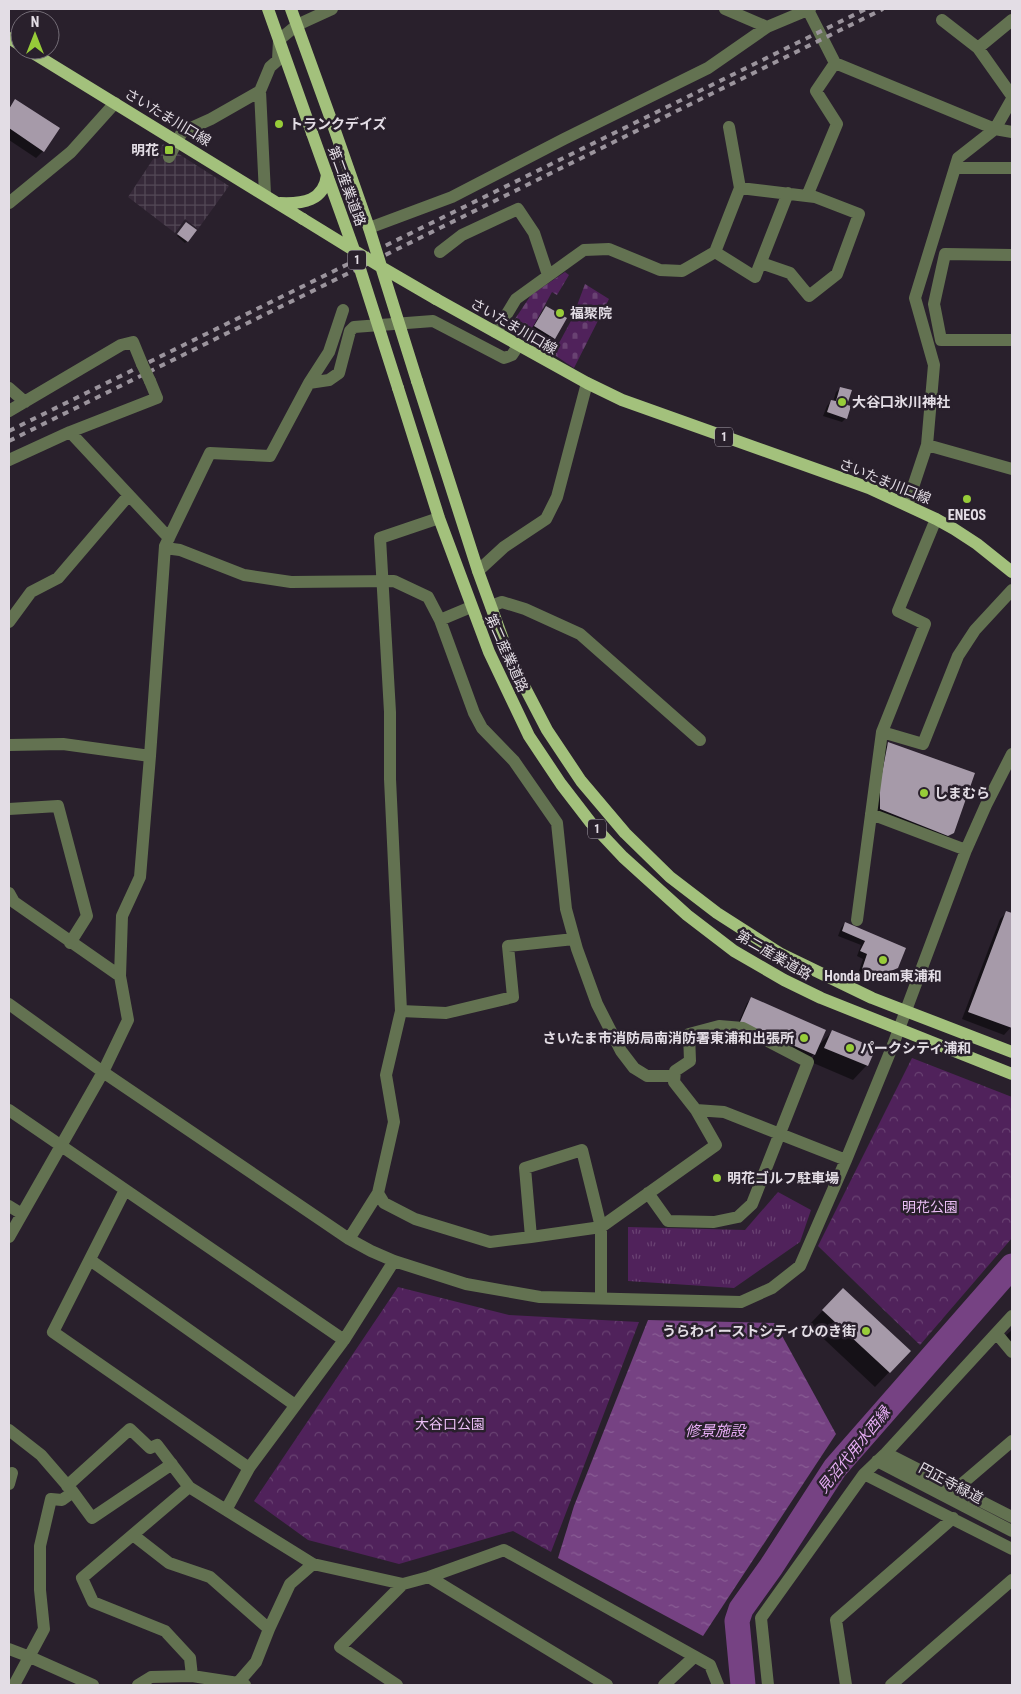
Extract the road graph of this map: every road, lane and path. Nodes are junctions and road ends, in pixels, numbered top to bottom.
1 (268, 9) edge
2 (291, 9) edge
3 (332, 9) edge
4 (725, 9) edge
5 (809, 9) edge
6 (942, 20) dead end
7 (1012, 20) edge
8 (297, 25) junction
9 (767, 26) junction
10 (280, 40) junction
11 (978, 48) junction
12 (44, 60) edge
13 (835, 63) junction
14 (260, 91) junction
15 (1012, 98) edge
16 (115, 103) junction
17 (729, 127) dead end
18 (994, 129) junction
19 (1012, 132) edge
20 (178, 141) junction
21 (169, 158) dead end
22 (955, 168) junction
23 (1012, 168) edge
24 (327, 175) junction
25 (740, 188) junction
26 (788, 193) junction
27 (265, 194) junction
28 (807, 196) junction
29 (9, 203) edge
30 (280, 203) junction
31 (369, 228) junction
32 (354, 250) junction
33 (440, 252) dead end
34 (715, 252) junction
35 (1012, 255) edge
36 (760, 263) junction
37 (381, 267) junction
38 (548, 275) junction
39 (343, 310) dead end
40 (496, 332) junction
41 (1012, 340) edge
42 (518, 346) junction
43 (309, 383) junction
44 (587, 384) junction
45 (9, 388) edge
46 (25, 402) junction
47 (9, 411) edge
48 (70, 432) junction
49 (927, 445) junction
50 (9, 460) edge
51 (1012, 469) edge
52 (129, 496) junction
53 (907, 505) junction
54 (439, 518) junction
55 (936, 519) junction
56 (167, 543) junction
57 (478, 571) junction
58 (1012, 572) edge
59 (382, 582) junction
60 (1012, 590) edge
61 (491, 606) junction
62 (471, 607) junction
63 (440, 620) junction
64 (9, 622) edge
65 (882, 732) junction
66 (700, 740) dead end
67 (9, 745) edge
68 (1012, 754) edge
69 (150, 756) junction
70 (9, 808) edge
71 (871, 814) junction
72 (966, 850) junction
73 (9, 893) edge
74 (857, 920) dead end
75 (574, 939) junction
76 (70, 943) junction
77 (120, 976) junction
78 (9, 1004) edge
79 (906, 1010) junction
80 (401, 1011) junction
81 (899, 1028) junction
82 (1012, 1052) edge
83 (103, 1072) junction
84 (1012, 1074) edge
85 (674, 1076) junction
86 (9, 1110) edge
87 (696, 1110) junction
88 (781, 1134) junction
89 (62, 1147) junction
90 (846, 1160) junction
91 (125, 1190) junction
92 (378, 1193) junction
93 (648, 1194) junction
94 (9, 1206) edge
95 (22, 1214) junction
96 (601, 1227) junction
97 (9, 1237) edge
98 (531, 1237) junction
99 (349, 1239) junction
100 (90, 1260) junction
101 (394, 1261) junction
102 (601, 1298) junction
103 (1012, 1316) edge
104 (997, 1334) junction
105 (344, 1340) junction
106 (1012, 1352) edge
107 (295, 1404) junction
108 (9, 1430) edge
109 (1012, 1441) edge
110 (881, 1457) junction
111 (172, 1464) junction
112 (249, 1468) junction
113 (864, 1474) junction
114 (189, 1487) junction
115 (957, 1488) junction
116 (70, 1489) junction
117 (226, 1510) junction
118 (1012, 1517) edge
119 (953, 1518) junction
120 (1012, 1531) edge
121 (133, 1535) junction
122 (1012, 1549) edge
123 (312, 1564) junction
124 (429, 1577) junction
125 (1012, 1580) edge
126 (403, 1584) junction
127 (269, 1629) junction
128 (9, 1650) edge
129 (694, 1656) junction
130 (30, 1657) junction
131 (192, 1676) junction
132 (389, 1683) edge
133 (240, 1684) edge
134 (14, 1685) edge
135 (93, 1685) edge
136 (138, 1685) edge
137 (607, 1685) edge
138 (664, 1685) edge
139 (718, 1685) edge
140 (768, 1685) edge
141 (846, 1685) edge
142 (891, 1685) edge

1 - 10 main road, 第二産業道路 / 1
2 - 8 main road, 第二産業道路 / 1
3 - 8 street
4 - 9 street
5 - 9 street
5 - 13 street
6 - 11 street
7 - 11 street
8 - 10 street
8 - 31 main road, 第二産業道路 / 1, bridge
9 - 31 street
10 - 14 street
10 - 24 main road, 第二産業道路 / 1, bridge
11 - 15 street
12 - 16 main road, さいたま川口線 / 1
13 - 18 street
13 - 28 street
14 - 20 street
14 - 27 street
15 - 18 street
16 - 20 main road, さいたま川口線 / 1
16 - 29 street
17 - 25 street
18 - 19 street
18 - 22 street
20 - 21 street
20 - 27 main road, さいたま川口線 / 1
22 - 23 street
22 - 49 street
24 - 30 main road
24 - 32 main road, 第二産業道路 / 1, bridge
25 - 26 street
25 - 34 street
26 - 28 street
26 - 36 street
27 - 30 main road, さいたま川口線 / 1
28 - 36 street
30 - 32 main road, さいたま川口線 / 1, bridge
31 - 37 main road, 第二産業道路 / 1, bridge
32 - 37 main road, さいたま川口線 / 1, bridge
32 - 54 main road, 第二産業道路 / 1, bridge
33 - 38 street
34 - 36 street
34 - 38 street
35 - 41 street
37 - 40 main road, さいたま川口線 / 1, bridge
37 - 57 main road, 第二産業道路 / 1, bridge
38 - 40 street
39 - 43 street
40 - 42 main road, さいたま川口線 / 1
42 - 43 street
42 - 44 main road, さいたま川口線 / 1
43 - 56 street
44 - 53 main road, さいたま川口線 / 1
44 - 57 street
45 - 46 street
46 - 47 street
46 - 48 street, bridge
48 - 50 street
48 - 52 street
49 - 51 street
49 - 53 street
52 - 56 street
52 - 64 street
53 - 55 main road, さいたま川口線 / 1
54 - 59 street
54 - 62 main road, 第二産業道路 / 1
55 - 58 main road, さいたま川口線 / 1
55 - 65 street
56 - 59 street
56 - 69 street
57 - 61 main road, 第二産業道路 / 1
59 - 63 street
59 - 80 street
60 - 65 street
61 - 66 street
61 - 79 main road, 第二産業道路 / 1
62 - 63 street
62 - 81 main road, 第二産業道路 / 1
63 - 75 street
65 - 71 street
67 - 69 street
68 - 72 street
69 - 77 street
70 - 76 street
71 - 72 street
71 - 74 street
72 - 79 street
73 - 76 street
75 - 80 street
75 - 85 street
76 - 77 street
77 - 83 street
78 - 83 street
79 - 81 street
79 - 82 main road, 第二産業道路 / 1
80 - 92 street
81 - 84 main road, 第二産業道路 / 1
81 - 90 street
83 - 89 street
83 - 99 street
85 - 87 street
85 - 88 street
86 - 89 street
87 - 88 street
87 - 93 street
88 - 90 street
88 - 93 street
89 - 91 street
89 - 95 street
90 - 102 street
91 - 100 street
91 - 105 street
92 - 98 street
92 - 99 street
93 - 96 street
94 - 95 street
95 - 97 street
96 - 98 street
96 - 98 street
96 - 102 street
99 - 101 street
100 - 107 street
100 - 112 street
101 - 102 street
101 - 105 street
103 - 104 street
104 - 106 street
104 - 110 street
105 - 107 street
107 - 112 street
108 - 116 street
109 - 115 street
110 - 113 street
110 - 115 street
110 - 120 street, 円正寺緑道
111 - 114 street
111 - 116 street
111 - 116 street
112 - 117 street
113 - 119 street
113 - 140 street
114 - 117 street
114 - 121 street
115 - 118 street
116 - 130 street
117 - 123 street
119 - 122 street
119 - 141 street
121 - 127 street
121 - 131 street
123 - 126 street
123 - 127 street
124 - 126 street
124 - 129 street
124 - 137 street
125 - 142 street
126 - 132 street
127 - 133 street
128 - 130 street
129 - 138 street
129 - 139 street
130 - 134 street
130 - 135 street
131 - 133 street
131 - 136 street

